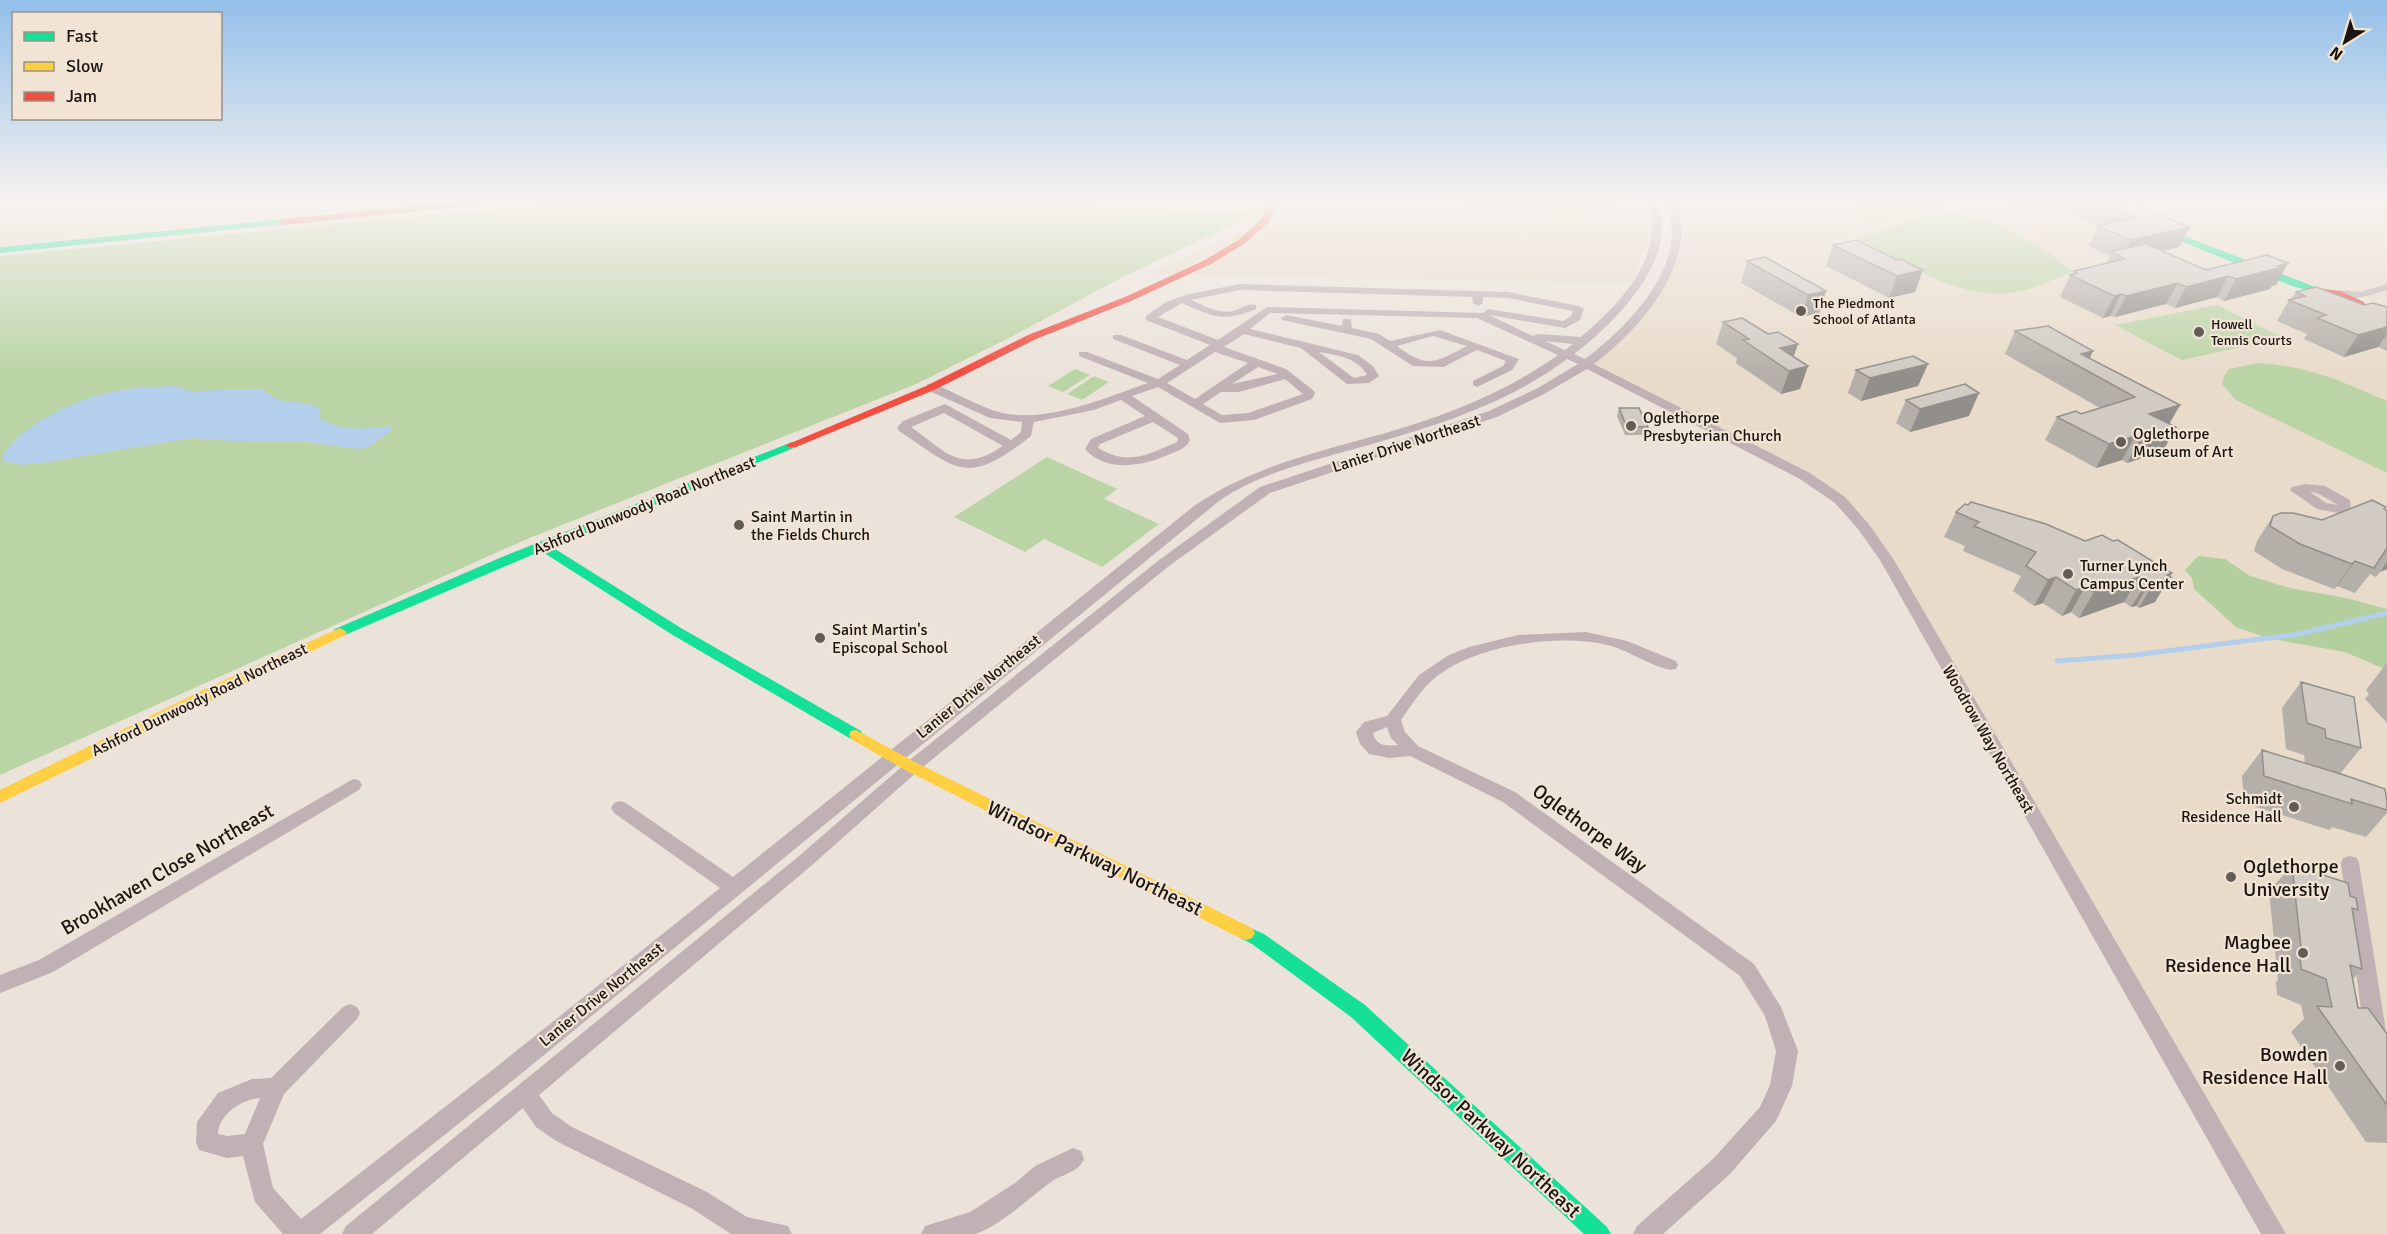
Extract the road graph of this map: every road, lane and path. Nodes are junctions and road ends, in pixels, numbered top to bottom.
1 (1216, 259) edge
2 (1650, 259) edge
3 (1671, 259) edge
4 (2229, 259) edge
5 (2230, 259) edge
6 (2387, 286) edge
7 (2318, 290) junction
8 (1477, 294) junction
9 (2302, 294) junction
10 (1183, 300) junction
11 (1252, 307) dead end
12 (2362, 309) junction
13 (1347, 312) junction
14 (1479, 313) junction
15 (1286, 318) dead end
16 (1242, 330) junction
17 (1347, 330) junction
18 (1526, 336) junction
19 (1117, 337) dead end
20 (1388, 345) junction
21 (1217, 346) junction
22 (1305, 346) junction
23 (1476, 346) junction
24 (1551, 347) junction
25 (1566, 347) junction
26 (1083, 354) dead end
27 (1256, 363) junction
28 (1188, 364) junction
29 (1586, 364) junction
30 (1287, 375) junction
31 (1159, 383) junction
32 (1477, 383) dead end
33 (931, 387) junction
34 (1220, 388) junction
35 (1122, 395) junction
36 (968, 404) junction
37 (1195, 404) junction
38 (1054, 415) junction
39 (1152, 418) junction
40 (1028, 422) junction
41 (1011, 445) junction
42 (542, 546) junction
43 (1670, 665) dead end
44 (1393, 720) junction
45 (1412, 750) junction
46 (893, 756) junction
47 (912, 767) junction
48 (353, 785) dead end
49 (0, 797) edge
50 (620, 808) dead end
51 (2350, 863) dead end
52 (732, 886) junction
53 (0, 984) edge
54 (350, 1013) dead end
55 (2387, 1054) edge
56 (276, 1087) junction
57 (524, 1092) junction
58 (252, 1143) junction
59 (1073, 1159) dead end
60 (745, 1231) edge
61 (300, 1234) edge
62 (354, 1234) edge
63 (780, 1234) edge
64 (933, 1234) edge
65 (1600, 1234) edge
66 (1645, 1234) edge
67 (2274, 1234) edge

1 - 33 main road, Ashford Dunwoody Road Northeast
2 - 25 street
3 - 29 street, Lanier Drive Northeast
4 - 9 main road
5 - 7 main road
6 - 12 street
7 - 9 main road
7 - 12 main road
8 - 10 street
8 - 14 street
8 - 14 street
9 - 12 main road
10 - 11 street
10 - 21 street
13 - 14 street
13 - 16 street
13 - 17 street
14 - 18 street, Woodrow Way Northeast
15 - 17 street
16 - 21 street
16 - 22 street
17 - 20 street
18 - 24 street, Woodrow Way Northeast
18 - 25 street
19 - 28 street
20 - 23 street
20 - 23 street
21 - 27 street
21 - 28 street
22 - 22 street
23 - 32 street
24 - 25 street, Woodrow Way Northeast
24 - 25 street
25 - 29 street, Woodrow Way Northeast
25 - 46 street, Lanier Drive Northeast
26 - 31 street
27 - 30 street
27 - 34 street
28 - 31 street
29 - 47 street, Lanier Drive Northeast
29 - 67 street, Woodrow Way Northeast
30 - 34 street
30 - 37 street
31 - 35 street
31 - 37 street
33 - 36 street
33 - 42 main road, Ashford Dunwoody Road Northeast
34 - 37 street
35 - 38 street
35 - 39 street
36 - 38 street
36 - 40 street
38 - 40 street
39 - 39 street
40 - 41 street
41 - 41 street
42 - 46 main road, Windsor Parkway Northeast
42 - 49 main road, Ashford Dunwoody Road Northeast
43 - 44 street
44 - 45 street, Oglethorpe Way
44 - 45 street
45 - 66 street, Oglethorpe Way
46 - 47 main road, Windsor Parkway Northeast
46 - 52 street, Lanier Drive Northeast
47 - 57 street, Lanier Drive Northeast
47 - 65 main road, Windsor Parkway Northeast
48 - 53 street, Brookhaven Close Northeast
50 - 52 street
51 - 55 street
52 - 61 street, Lanier Drive Northeast
54 - 56 street
56 - 58 street
56 - 58 street
57 - 60 street
57 - 62 street, Lanier Drive Northeast
58 - 61 street
59 - 64 street
60 - 63 street

